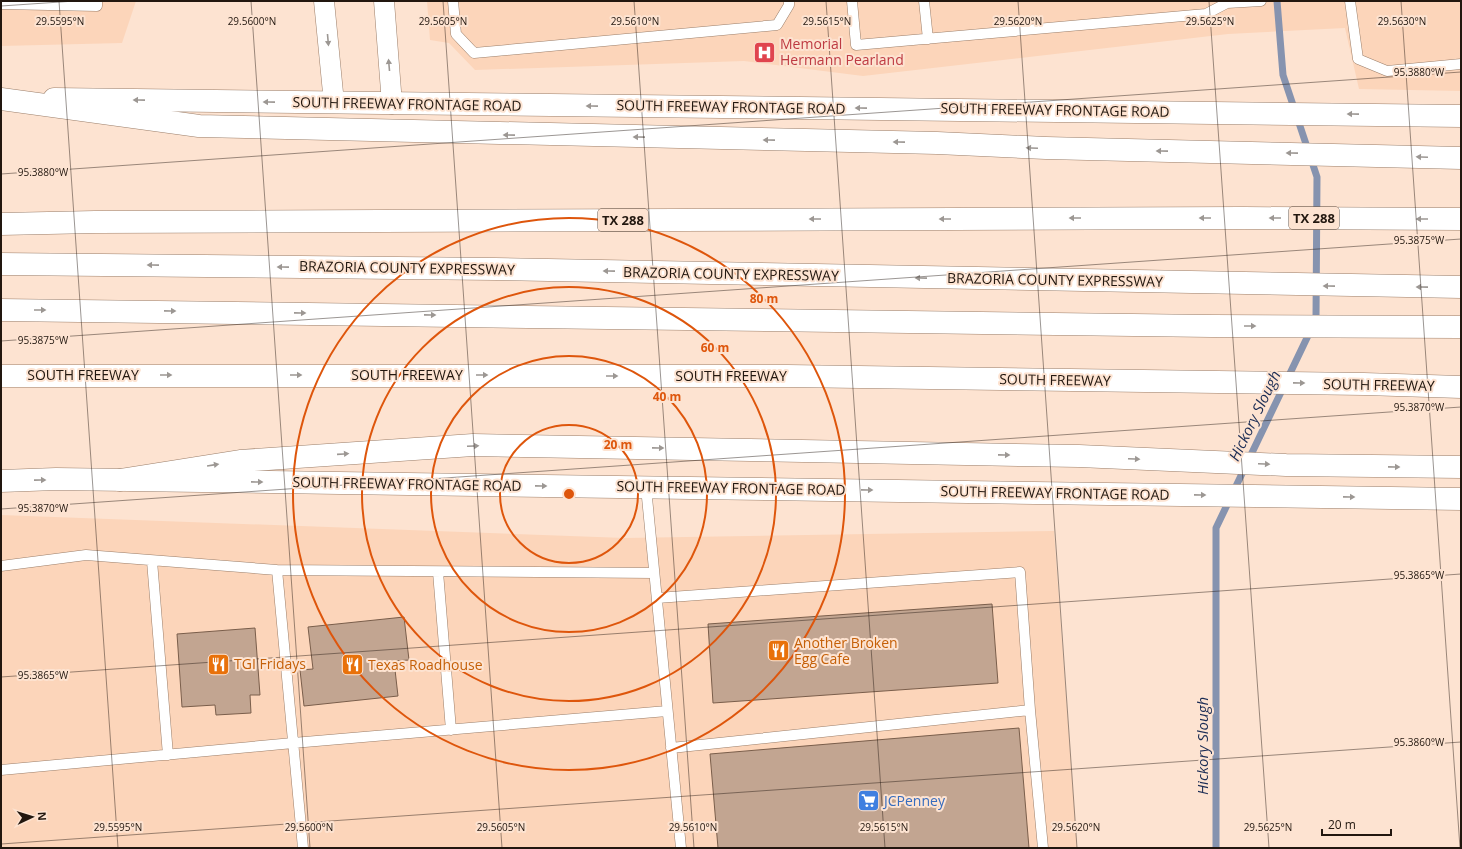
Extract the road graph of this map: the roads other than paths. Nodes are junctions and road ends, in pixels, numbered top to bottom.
1 (97, 1) edge
2 (324, 1) edge
3 (384, 1) edge
4 (453, 1) edge
5 (789, 1) edge
6 (852, 1) edge
7 (924, 1) edge
8 (1261, 1) edge
9 (1350, 1) edge
10 (1227, 2) edge
11 (1252, 2) edge
12 (1, 4) edge
13 (928, 39) junction
14 (1461, 64) edge
15 (1, 98) edge
16 (334, 103) junction
17 (392, 104) junction
18 (1461, 116) edge
19 (1461, 158) edge
20 (1461, 219) edge
21 (1, 224) edge
22 (1, 264) edge
23 (1461, 287) edge
24 (1, 310) edge
25 (1461, 327) edge
26 (1, 376) edge
27 (1461, 387) edge
28 (1461, 467) edge
29 (120, 480) junction
30 (1, 481) edge
31 (646, 487) junction
32 (1461, 499) edge
33 (152, 561) junction
34 (1, 566) edge
35 (277, 570) junction
36 (438, 572) junction
37 (654, 573) junction
38 (657, 598) junction
39 (1030, 710) junction
40 (668, 711) junction
41 (451, 730) junction
42 (293, 743) junction
43 (671, 748) junction
44 (168, 755) junction
45 (1, 770) edge
46 (303, 848) edge
47 (681, 848) edge
48 (1043, 848) edge

1 - 12 lane
2 -> 16 street
17 -> 3 street
4 - 5 lane
6 - 13 lane
7 - 13 lane
8 - 11 lane
9 - 14 lane
10 - 11 lane
10 - 13 lane
16 -> 15 main road, SOUTH FREEWAY FRONTAGE ROAD
19 -> 15 main road
16 - 17 main road, SOUTH FREEWAY FRONTAGE ROAD
18 -> 17 main road, SOUTH FREEWAY FRONTAGE ROAD
20 -> 21 main road, TX 288
23 -> 22 main road, BRAZORIA COUNTY EXPRESSWAY
24 -> 25 main road
26 -> 27 main road, SOUTH FREEWAY
29 -> 28 main road
30 -> 29 main road, SOUTH FREEWAY FRONTAGE ROAD
29 -> 31 main road, SOUTH FREEWAY FRONTAGE ROAD
31 -> 32 main road, SOUTH FREEWAY FRONTAGE ROAD
31 - 37 lane
33 - 34 lane
33 - 35 lane
33 - 44 lane
35 - 36 lane
35 - 42 lane
36 - 37 lane
36 - 41 lane
37 - 38 lane
38 - 39 lane
38 - 40 lane
39 - 43 lane
39 - 48 lane
40 - 41 lane
40 - 43 lane
41 - 42 lane
42 - 44 lane
42 - 46 lane
43 - 47 lane
44 - 45 lane

